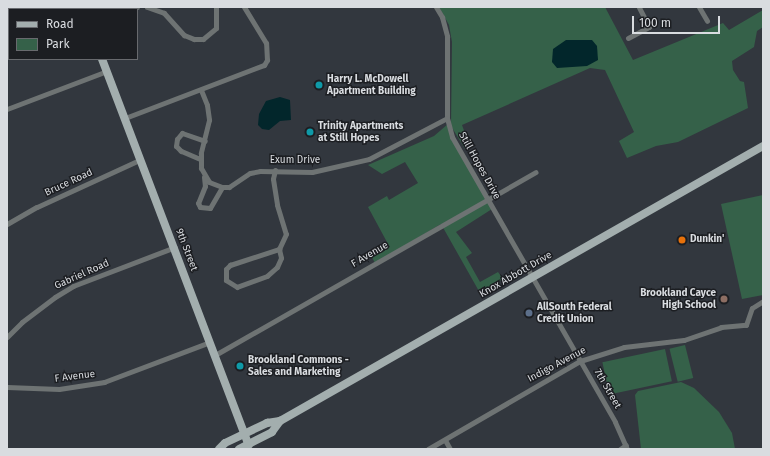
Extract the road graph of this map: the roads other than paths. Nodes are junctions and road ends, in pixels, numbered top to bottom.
1 (137, 7) edge
2 (147, 7) edge
3 (216, 7) edge
4 (244, 7) edge
5 (436, 7) edge
6 (640, 7) edge
7 (699, 7) edge
8 (127, 8) edge
9 (707, 21) dead end
10 (628, 38) dead end
11 (102, 60) edge
12 (107, 71) junction
13 (201, 90) junction
14 (7, 109) edge
15 (125, 118) junction
16 (447, 118) junction
17 (205, 141) junction
18 (763, 146) edge
19 (200, 159) junction
20 (139, 160) junction
21 (275, 170) junction
22 (536, 172) dead end
23 (204, 176) junction
24 (222, 187) junction
25 (486, 199) junction
26 (7, 224) edge
27 (175, 247) junction
28 (279, 249) junction
29 (532, 277) junction
30 (763, 301) edge
31 (7, 337) edge
32 (210, 342) junction
33 (215, 355) junction
34 (580, 361) junction
35 (7, 387) edge
36 (280, 422) junction
37 (245, 435) junction
38 (445, 440) junction
39 (250, 447) edge
40 (627, 447) edge
41 (219, 449) edge
42 (239, 449) edge
43 (428, 449) edge
44 (450, 449) edge
45 (620, 449) edge

1 - 8 street
2 - 3 street
4 - 13 street
5 - 16 street, Still Hopes Drive
6 - 10 street
7 - 9 street
11 - 12 main road, 9th Street
12 - 14 street
12 - 15 main road, 9th Street
13 - 15 street
13 - 17 street
15 - 20 main road, 9th Street
16 - 21 street, Exum Drive
16 - 25 street, Still Hopes Drive
17 - 19 street
17 - 19 street
18 - 29 main road, Knox Abbott Drive
19 - 23 street
20 - 26 street, Bruce Road
20 - 27 main road, 9th Street
21 - 24 street, Exum Drive
21 - 28 street
22 - 25 street, F Avenue
23 - 24 street
23 - 24 street
25 - 29 street, Still Hopes Drive
25 - 33 street, F Avenue
27 - 31 street, Gabriel Road
27 - 32 main road, 9th Street
28 - 28 street
29 - 34 street, 7th Street
29 - 36 main road, Knox Abbott Drive
30 - 34 street, Indigo Avenue
32 - 33 main road, 9th Street
32 - 35 street, F Avenue
33 - 37 main road, 9th Street
34 - 38 street, Indigo Avenue
34 - 40 street, 7th Street
36 - 37 main road, Knox Abbott Drive
36 - 39 main road, Knox Abbott Drive
37 - 39 main road, 9th Street
37 - 41 main road, Knox Abbott Drive
38 - 43 street, Indigo Avenue
38 - 44 street
39 - 42 main road, Knox Abbott Drive
40 - 45 street

